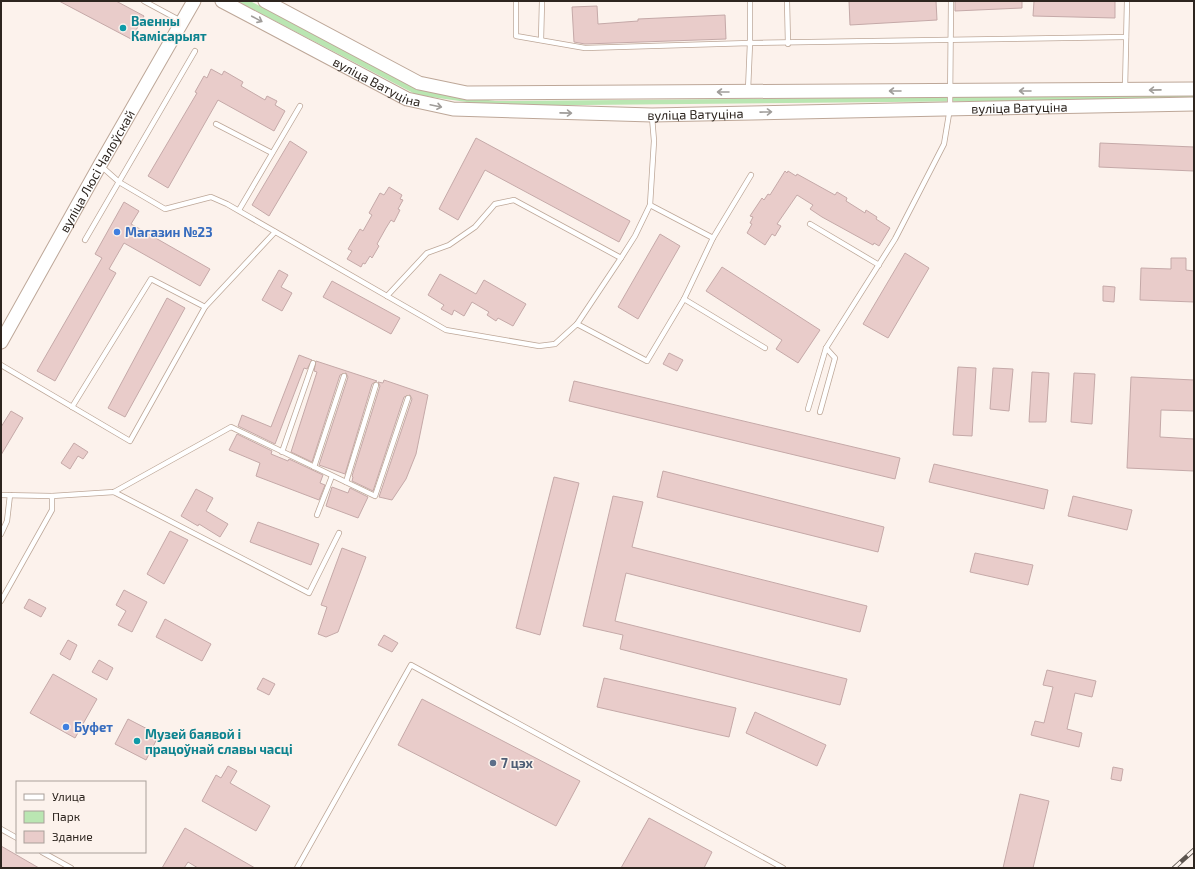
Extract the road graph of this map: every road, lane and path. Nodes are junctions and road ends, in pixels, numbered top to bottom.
1 (144, 1) edge
2 (194, 1) edge
3 (222, 1) edge
4 (265, 1) edge
5 (516, 1) edge
6 (542, 1) edge
7 (750, 1) edge
8 (787, 1) edge
9 (951, 1) edge
10 (1127, 1) edge
11 (182, 21) junction
12 (1126, 37) junction
13 (541, 40) junction
14 (950, 41) junction
15 (750, 43) junction
16 (788, 44) junction
17 (195, 51) dead end
18 (1194, 89) edge
19 (1125, 90) junction
20 (950, 91) junction
21 (748, 92) junction
22 (1194, 104) edge
23 (300, 106) dead end
24 (950, 108) junction
25 (652, 115) junction
26 (216, 124) dead end
27 (272, 153) junction
28 (100, 164) junction
29 (751, 175) dead end
30 (119, 182) junction
31 (650, 205) junction
32 (239, 210) junction
33 (810, 224) dead end
34 (275, 232) junction
35 (713, 238) junction
36 (86, 240) dead end
37 (621, 258) junction
38 (878, 265) junction
39 (386, 296) junction
40 (684, 299) junction
41 (205, 307) junction
42 (576, 324) junction
43 (1, 342) edge
44 (764, 348) dead end
45 (826, 348) junction
46 (313, 363) dead end
47 (1, 365) edge
48 (344, 376) dead end
49 (376, 385) dead end
50 (408, 398) dead end
51 (72, 407) junction
52 (808, 409) dead end
53 (820, 412) dead end
54 (282, 452) junction
55 (314, 467) junction
56 (332, 476) junction
57 (346, 482) junction
58 (114, 492) junction
59 (1, 495) edge
60 (10, 495) junction
61 (52, 496) junction
62 (317, 515) dead end
63 (1, 534) edge
64 (339, 534) dead end
65 (1, 601) edge
66 (1, 829) edge
67 (16, 837) edge
68 (44, 853) edge
69 (71, 868) edge
70 (297, 868) edge
71 (783, 868) edge

1 - 11 lane
2 - 11 street, вуліца Люсі Чалоўскай
3 -> 25 street, вуліца Ватуціна
21 -> 4 street, вуліца Ватуціна
5 - 13 lane
6 - 13 lane
7 - 15 lane
8 - 16 lane
9 - 14 lane
10 - 12 lane
11 - 28 street, вуліца Люсі Чалоўскай
12 - 14 lane
12 - 19 lane
13 - 15 lane
14 - 16 lane
14 - 20 lane
15 - 16 lane
15 - 21 lane
17 - 30 lane
18 -> 19 street, вуліца Ватуціна
19 -> 20 street, вуліца Ватуціна
20 -> 21 street, вуліца Ватуціна
20 - 24 lane
22 - 24 street, вуліца Ватуціна
23 - 27 lane
25 -> 24 street, вуліца Ватуціна
24 - 38 lane
25 - 31 lane
26 - 27 lane
27 - 32 lane
28 - 30 lane
28 - 43 street, вуліца Люсі Чалоўскай
29 - 35 lane
30 - 32 lane
30 - 36 lane
31 - 35 lane
31 - 37 lane
32 - 34 lane
33 - 38 lane
34 - 39 lane
34 - 41 lane
35 - 40 lane
37 - 39 lane
37 - 42 lane
38 - 45 lane
39 - 42 lane
40 - 42 lane
40 - 44 lane
41 - 51 lane
41 - 51 lane
45 - 52 lane
45 - 53 lane
46 - 54 lane
47 - 51 lane
48 - 55 lane
49 - 57 lane
50 - 57 lane
54 - 55 lane
54 - 58 lane
55 - 56 lane
56 - 57 lane
56 - 62 lane
58 - 61 lane
58 - 64 lane
59 - 60 lane
60 - 61 lane
60 - 63 lane
61 - 65 lane
66 - 67 lane
68 - 69 lane
70 - 71 lane

